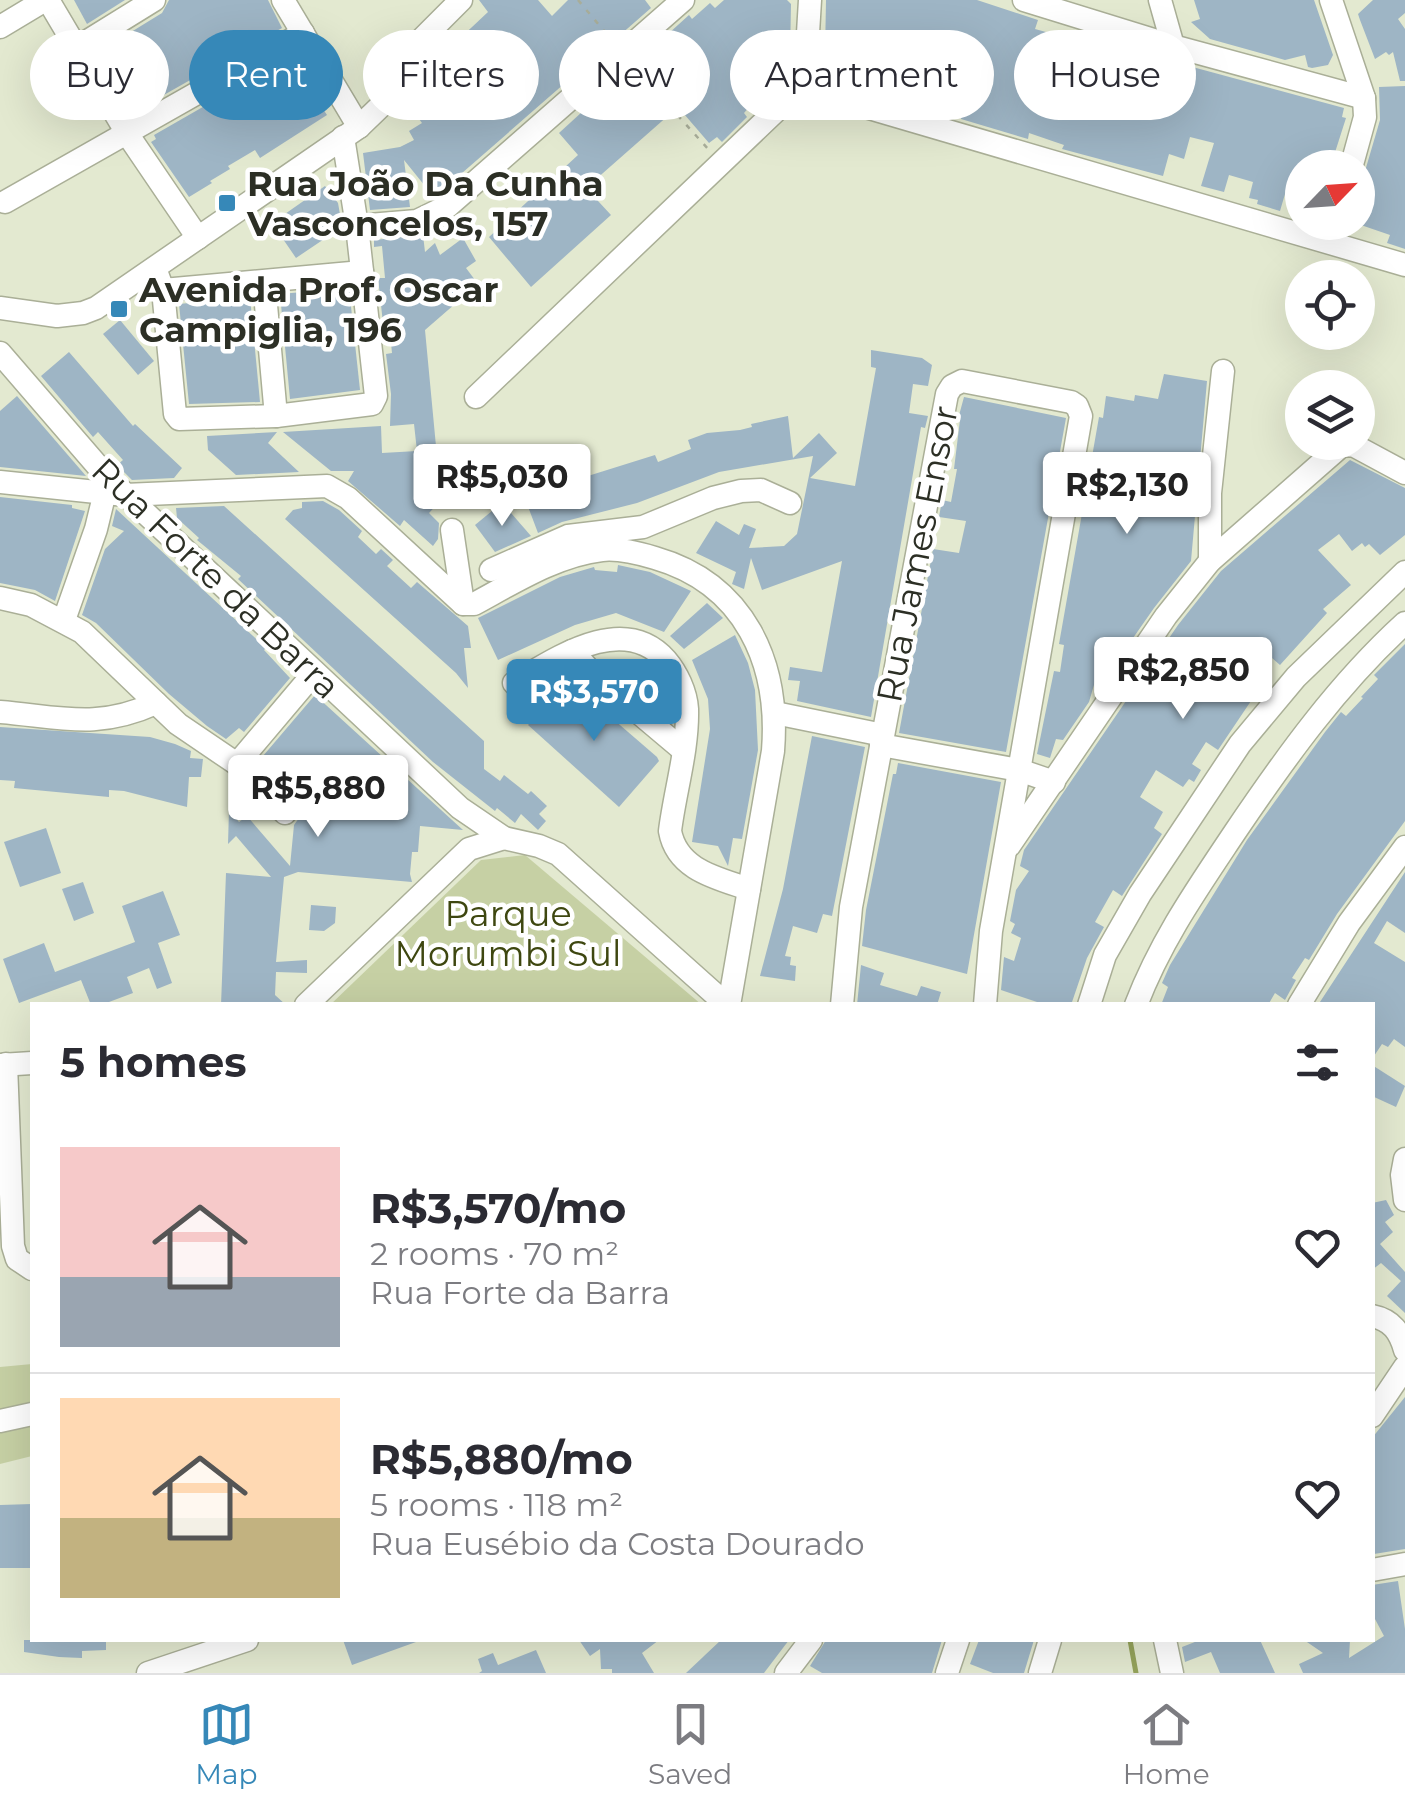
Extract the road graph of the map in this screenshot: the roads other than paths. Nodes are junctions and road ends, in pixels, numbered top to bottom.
1 (47, 0) edge
2 (154, 0) edge
3 (284, 0) edge
4 (461, 0) edge
5 (683, 0) edge
6 (810, 0) edge
7 (1024, 0) edge
8 (1160, 0) edge
9 (1331, 0) edge
10 (0, 27) edge
11 (67, 30) edge
12 (105, 30) edge
13 (301, 30) edge
14 (808, 30) edge
15 (1121, 30) edge
16 (1168, 30) edge
17 (1196, 52) edge
18 (1364, 98) junction
19 (189, 99) edge
20 (343, 116) edge
21 (120, 120) edge
22 (765, 120) edge
23 (917, 120) edge
24 (351, 132) junction
25 (128, 134) junction
26 (1356, 150) edge
27 (6, 202) dead end
28 (1285, 220) edge
29 (357, 226) junction
30 (198, 238) junction
31 (1350, 240) edge
32 (1405, 264) edge
33 (362, 272) junction
34 (159, 280) junction
35 (264, 283) junction
36 (0, 308) edge
37 (0, 353) edge
38 (1223, 371) dead end
39 (476, 397) dead end
40 (276, 416) junction
41 (1405, 472) edge
42 (0, 482) edge
43 (115, 494) junction
44 (790, 503) dead end
45 (643, 527) junction
46 (452, 530) dead end
47 (644, 554) junction
48 (1210, 560) junction
49 (491, 570) dead end
50 (1405, 572) edge
51 (0, 598) edge
52 (464, 604) junction
53 (64, 620) junction
54 (1404, 626) edge
55 (572, 651) junction
56 (314, 673) junction
57 (514, 683) dead end
58 (156, 703) junction
59 (0, 712) edge
60 (775, 713) junction
61 (882, 740) junction
62 (682, 750) junction
63 (237, 764) junction
64 (1019, 770) junction
65 (1054, 782) junction
66 (460, 808) junction
67 (285, 813) dead end
68 (504, 838) junction
69 (1405, 847) edge
70 (469, 849) junction
71 (1004, 854) junction
72 (749, 889) junction
73 (309, 1002) edge
74 (725, 1002) edge
75 (729, 1002) edge
76 (842, 1002) edge
77 (985, 1002) edge
78 (1089, 1002) edge
79 (1137, 1002) edge
80 (1302, 1002) edge
81 (30, 1063) edge
82 (3, 1064) edge
83 (21, 1148) edge
84 (1405, 1159) edge
85 (1405, 1200) edge
86 (30, 1268) edge
87 (1375, 1317) edge
88 (1405, 1350) edge
89 (1405, 1368) edge
90 (1375, 1412) edge
91 (30, 1414) edge
92 (0, 1421) edge
93 (1405, 1564) edge
94 (1375, 1569) edge
95 (241, 1642) edge
96 (809, 1642) edge
97 (957, 1642) edge
98 (1049, 1642) edge
99 (1165, 1642) edge
100 (148, 1673) edge
101 (786, 1673) edge
102 (946, 1673) edge
103 (1040, 1673) edge
104 (1172, 1673) edge

1 - 10 street
1 - 11 street
2 - 12 street
3 - 13 street
4 - 24 street
5 - 29 street
6 - 14 street
7 - 15 street
8 - 16 street
9 - 18 street
17 - 18 street
18 - 26 street
19 - 25 street
20 - 24 street
21 - 25 street
22 - 39 street
23 - 28 street
24 - 29 street
24 - 30 street
25 - 27 street
25 - 30 street
29 - 33 street
30 - 34 street
31 - 32 street
33 - 35 street
33 - 40 street
34 - 35 street
34 - 36 street
34 - 40 street
35 - 40 street
37 - 43 street, Rua Forte da Barra
38 - 48 street
41 - 48 street
42 - 43 street
43 - 52 street
43 - 53 street
43 - 56 street, Rua Forte da Barra
44 - 45 street
45 - 47 street
45 - 49 street
46 - 52 street
47 - 52 street
47 - 60 street
48 - 65 street
50 - 78 street
51 - 53 street
53 - 58 street
54 - 79 street
55 - 57 street
55 - 62 street
55 - 62 street
56 - 63 street
56 - 66 street, Rua Forte da Barra
58 - 59 street
58 - 63 street
60 - 61 street
60 - 72 street
61 - 64 street
61 - 64 street, Rua James Ensor
61 - 76 street, Rua James Ensor
62 - 72 street
63 - 67 street
64 - 65 street
64 - 71 street, Rua James Ensor
65 - 71 street
66 - 68 street, Rua Forte da Barra
66 - 70 street
68 - 70 street
68 - 74 street, Rua Forte da Barra
69 - 80 street
70 - 73 street
71 - 77 street, Rua James Ensor
72 - 75 street
81 - 82 street
82 - 83 street
83 - 86 street
84 - 85 street
87 - 88 street
89 - 90 street
91 - 92 street
93 - 94 street
95 - 100 street
96 - 101 street
97 - 102 street
98 - 103 street
99 - 104 street

